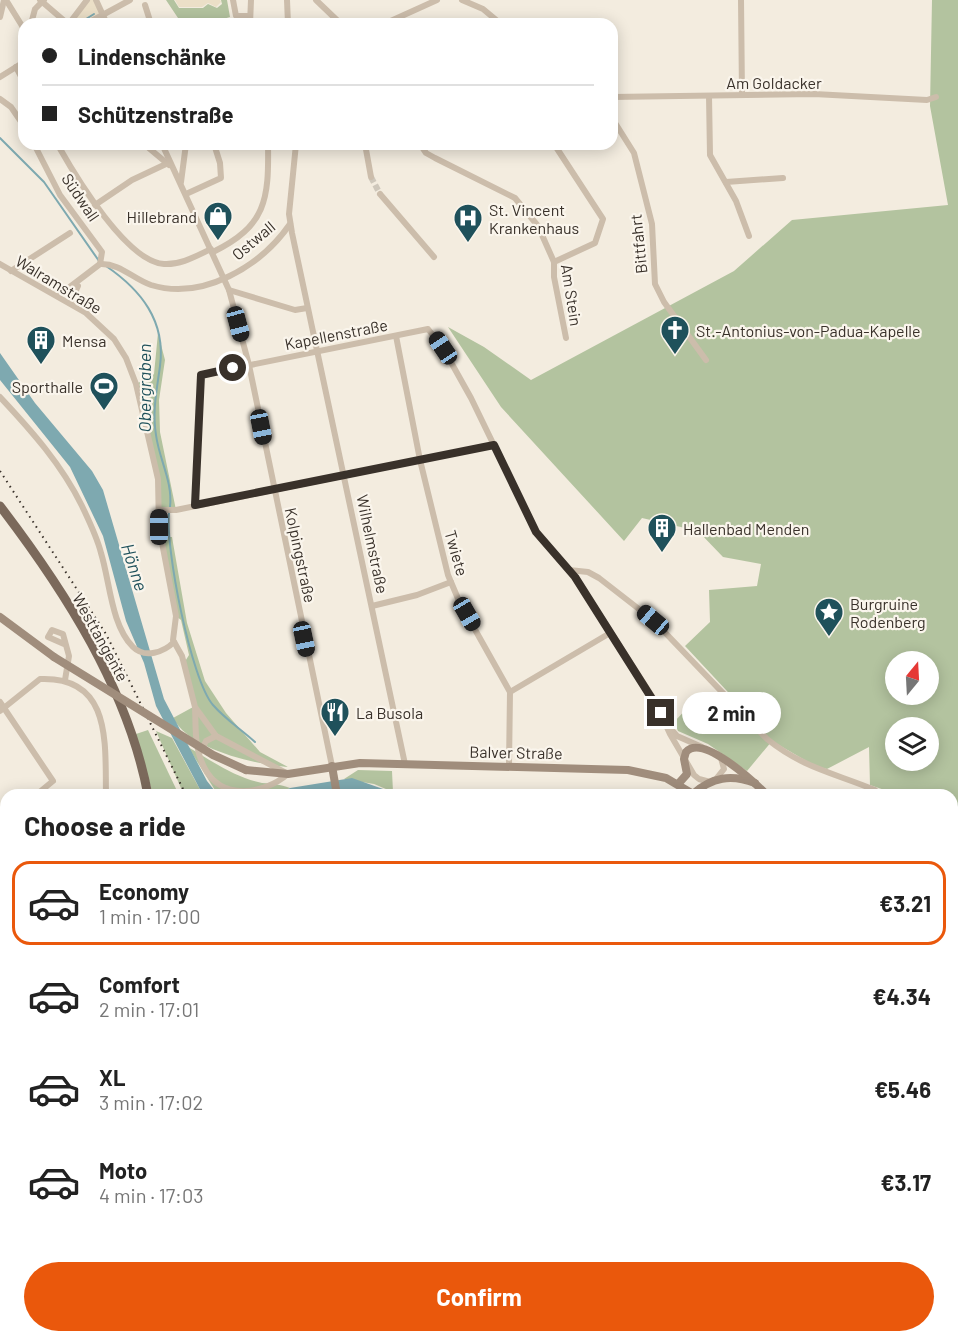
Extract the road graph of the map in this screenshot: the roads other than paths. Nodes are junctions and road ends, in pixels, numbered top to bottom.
1 (5, 0) edge
2 (87, 0) edge
3 (96, 0) edge
4 (130, 0) edge
5 (233, 0) edge
6 (251, 0) edge
7 (287, 0) edge
8 (316, 0) edge
9 (437, 0) edge
10 (462, 0) edge
11 (741, 0) edge
12 (42, 1) edge
13 (145, 5) dead end
14 (102, 14) junction
15 (250, 16) joint
16 (0, 17) edge
17 (33, 18) edge
18 (61, 18) edge
19 (73, 18) edge
20 (96, 18) edge
21 (104, 18) edge
22 (149, 18) edge
23 (288, 18) edge
24 (329, 18) edge
25 (397, 18) edge
26 (494, 18) edge
27 (18, 20) edge
28 (16, 67) joint
29 (18, 71) edge
30 (0, 77) edge
31 (742, 94) junction
32 (709, 96) junction
33 (936, 96) dead end
34 (618, 97) edge
35 (0, 99) edge
36 (18, 117) edge
37 (618, 128) edge
38 (37, 150) edge
39 (63, 150) edge
40 (151, 150) edge
41 (165, 150) edge
42 (187, 150) edge
43 (215, 150) edge
44 (268, 150) edge
45 (296, 150) edge
46 (366, 150) edge
47 (424, 150) edge
48 (558, 150) edge
49 (166, 164) junction
50 (175, 170) junction
51 (371, 177) tunnel mouth
52 (783, 178) dead end
53 (181, 182) junction
54 (726, 182) junction
55 (190, 192) junction
56 (380, 194) tunnel mouth
57 (95, 205) junction
58 (290, 224) junction
59 (70, 233) dead end
60 (749, 236) dead end
61 (212, 250) junction
62 (434, 257) dead end
63 (554, 262) junction
64 (0, 264) edge
65 (98, 265) junction
66 (11, 271) junction
67 (86, 273) junction
68 (224, 280) junction
69 (229, 290) junction
70 (58, 296) junction
71 (70, 303) junction
72 (307, 308) junction
73 (396, 336) junction
74 (566, 338) dead end
75 (316, 351) junction
76 (706, 360) dead end
77 (249, 365) junction
78 (0, 397) edge
79 (494, 445) junction
80 (420, 460) junction
81 (344, 475) junction
82 (274, 489) junction
83 (195, 505) junction
84 (0, 506) edge
85 (159, 510) junction
86 (569, 570) junction
87 (451, 582) junction
88 (372, 606) junction
89 (2, 620) edge
90 (610, 633) junction
91 (174, 642) junction
92 (64, 644) dead end
93 (65, 680) junction
94 (510, 692) junction
95 (1, 706) edge
96 (195, 707) junction
97 (667, 725) junction
98 (216, 736) junction
99 (703, 748) junction
100 (200, 755) junction
101 (721, 758) junction
102 (684, 759) junction
103 (405, 764) junction
104 (332, 766) junction
105 (508, 766) junction
106 (288, 774) junction
107 (713, 781) junction
108 (679, 783) junction
109 (755, 783) junction
110 (43, 789) edge
111 (106, 789) edge
112 (147, 789) edge
113 (232, 789) edge
114 (264, 789) edge
115 (336, 789) edge
116 (687, 789) edge
117 (701, 789) edge
118 (761, 789) edge
119 (868, 789) edge

1 - 16 street
1 - 27 street
2 - 19 street
3 - 14 street
4 - 14 street
5 - 15 street
6 - 15 street
7 - 23 street
8 - 24 street
9 - 25 street
10 - 26 street
11 - 31 street
12 - 17 street
12 - 18 street
13 - 22 street
14 - 20 street
14 - 21 street
28 - 29 street
28 - 30 street
31 - 32 street, Am Goldacker
31 - 33 street, Am Goldacker
32 - 34 street, Am Goldacker
32 - 54 street
35 - 36 street
37 - 76 street, Bittfahrt
38 - 65 street, Südwall
39 - 57 street
40 - 49 street
41 - 50 street, Kolpingstraße
42 - 53 street
43 - 55 street
44 - 61 street
45 - 58 street, Ostwall
46 - 51 street
47 - 63 street, Am Stein
48 - 63 street
49 - 50 street
49 - 57 street
50 - 53 street, Kolpingstraße
52 - 54 street
53 - 55 street, Kolpingstraße
54 - 60 street
55 - 61 street, Kolpingstraße
56 - 62 street
57 - 61 street
58 - 68 street, Ostwall
58 - 72 street, Wilhelmstraße
59 - 66 street
61 - 68 street, Kolpingstraße
63 - 74 street, Am Stein
64 - 66 street, Walramstraße
65 - 67 street
65 - 68 street
66 - 70 street, Walramstraße
67 - 70 street
67 - 71 street
68 - 69 street, Kolpingstraße
69 - 72 street
69 - 77 street, Kolpingstraße
70 - 71 street, Walramstraße
71 - 85 street, Walramstraße
72 - 75 street, Wilhelmstraße
73 - 75 street, Kapellenstraße
73 - 79 street, Kapellenstraße
73 - 80 street, Twiete
75 - 77 street, Kapellenstraße
75 - 81 street, Wilhelmstraße
77 - 82 street, Kolpingstraße
77 - 83 street, Kapellenstraße
78 - 91 street
79 - 80 street
79 - 86 street
80 - 81 street
80 - 87 street, Twiete
81 - 82 street
81 - 88 street, Wilhelmstraße
82 - 83 street
82 - 104 street, Kolpingstraße
83 - 85 street
84 - 112 main road, Westtangente
85 - 91 street, Walramstraße
86 - 90 street
86 - 119 street
87 - 88 street
87 - 94 street, Twiete
88 - 103 street, Wilhelmstraße
89 - 106 street, Balver Straße, bridge
90 - 94 street
90 - 97 street
91 - 96 street, Walramstraße
92 - 93 street
93 - 95 street
93 - 111 street
94 - 105 street, Twiete
95 - 110 street
96 - 98 street, Walramstraße
96 - 100 street, Walramstraße
97 - 99 street
97 - 102 street
98 - 100 street
98 - 106 street, Walramstraße
99 - 101 street
99 - 102 street
100 - 113 street, Walramstraße
101 - 107 street
101 - 109 street
102 - 107 street
102 - 108 street
103 - 104 street, Balver Straße
103 - 105 street, Balver Straße
104 - 106 street, Balver Straße
104 - 115 street
105 - 108 street, Balver Straße
106 - 114 street, Walramstraße
107 - 109 street
107 - 117 street
108 - 116 street, Balver Straße
109 - 118 street

